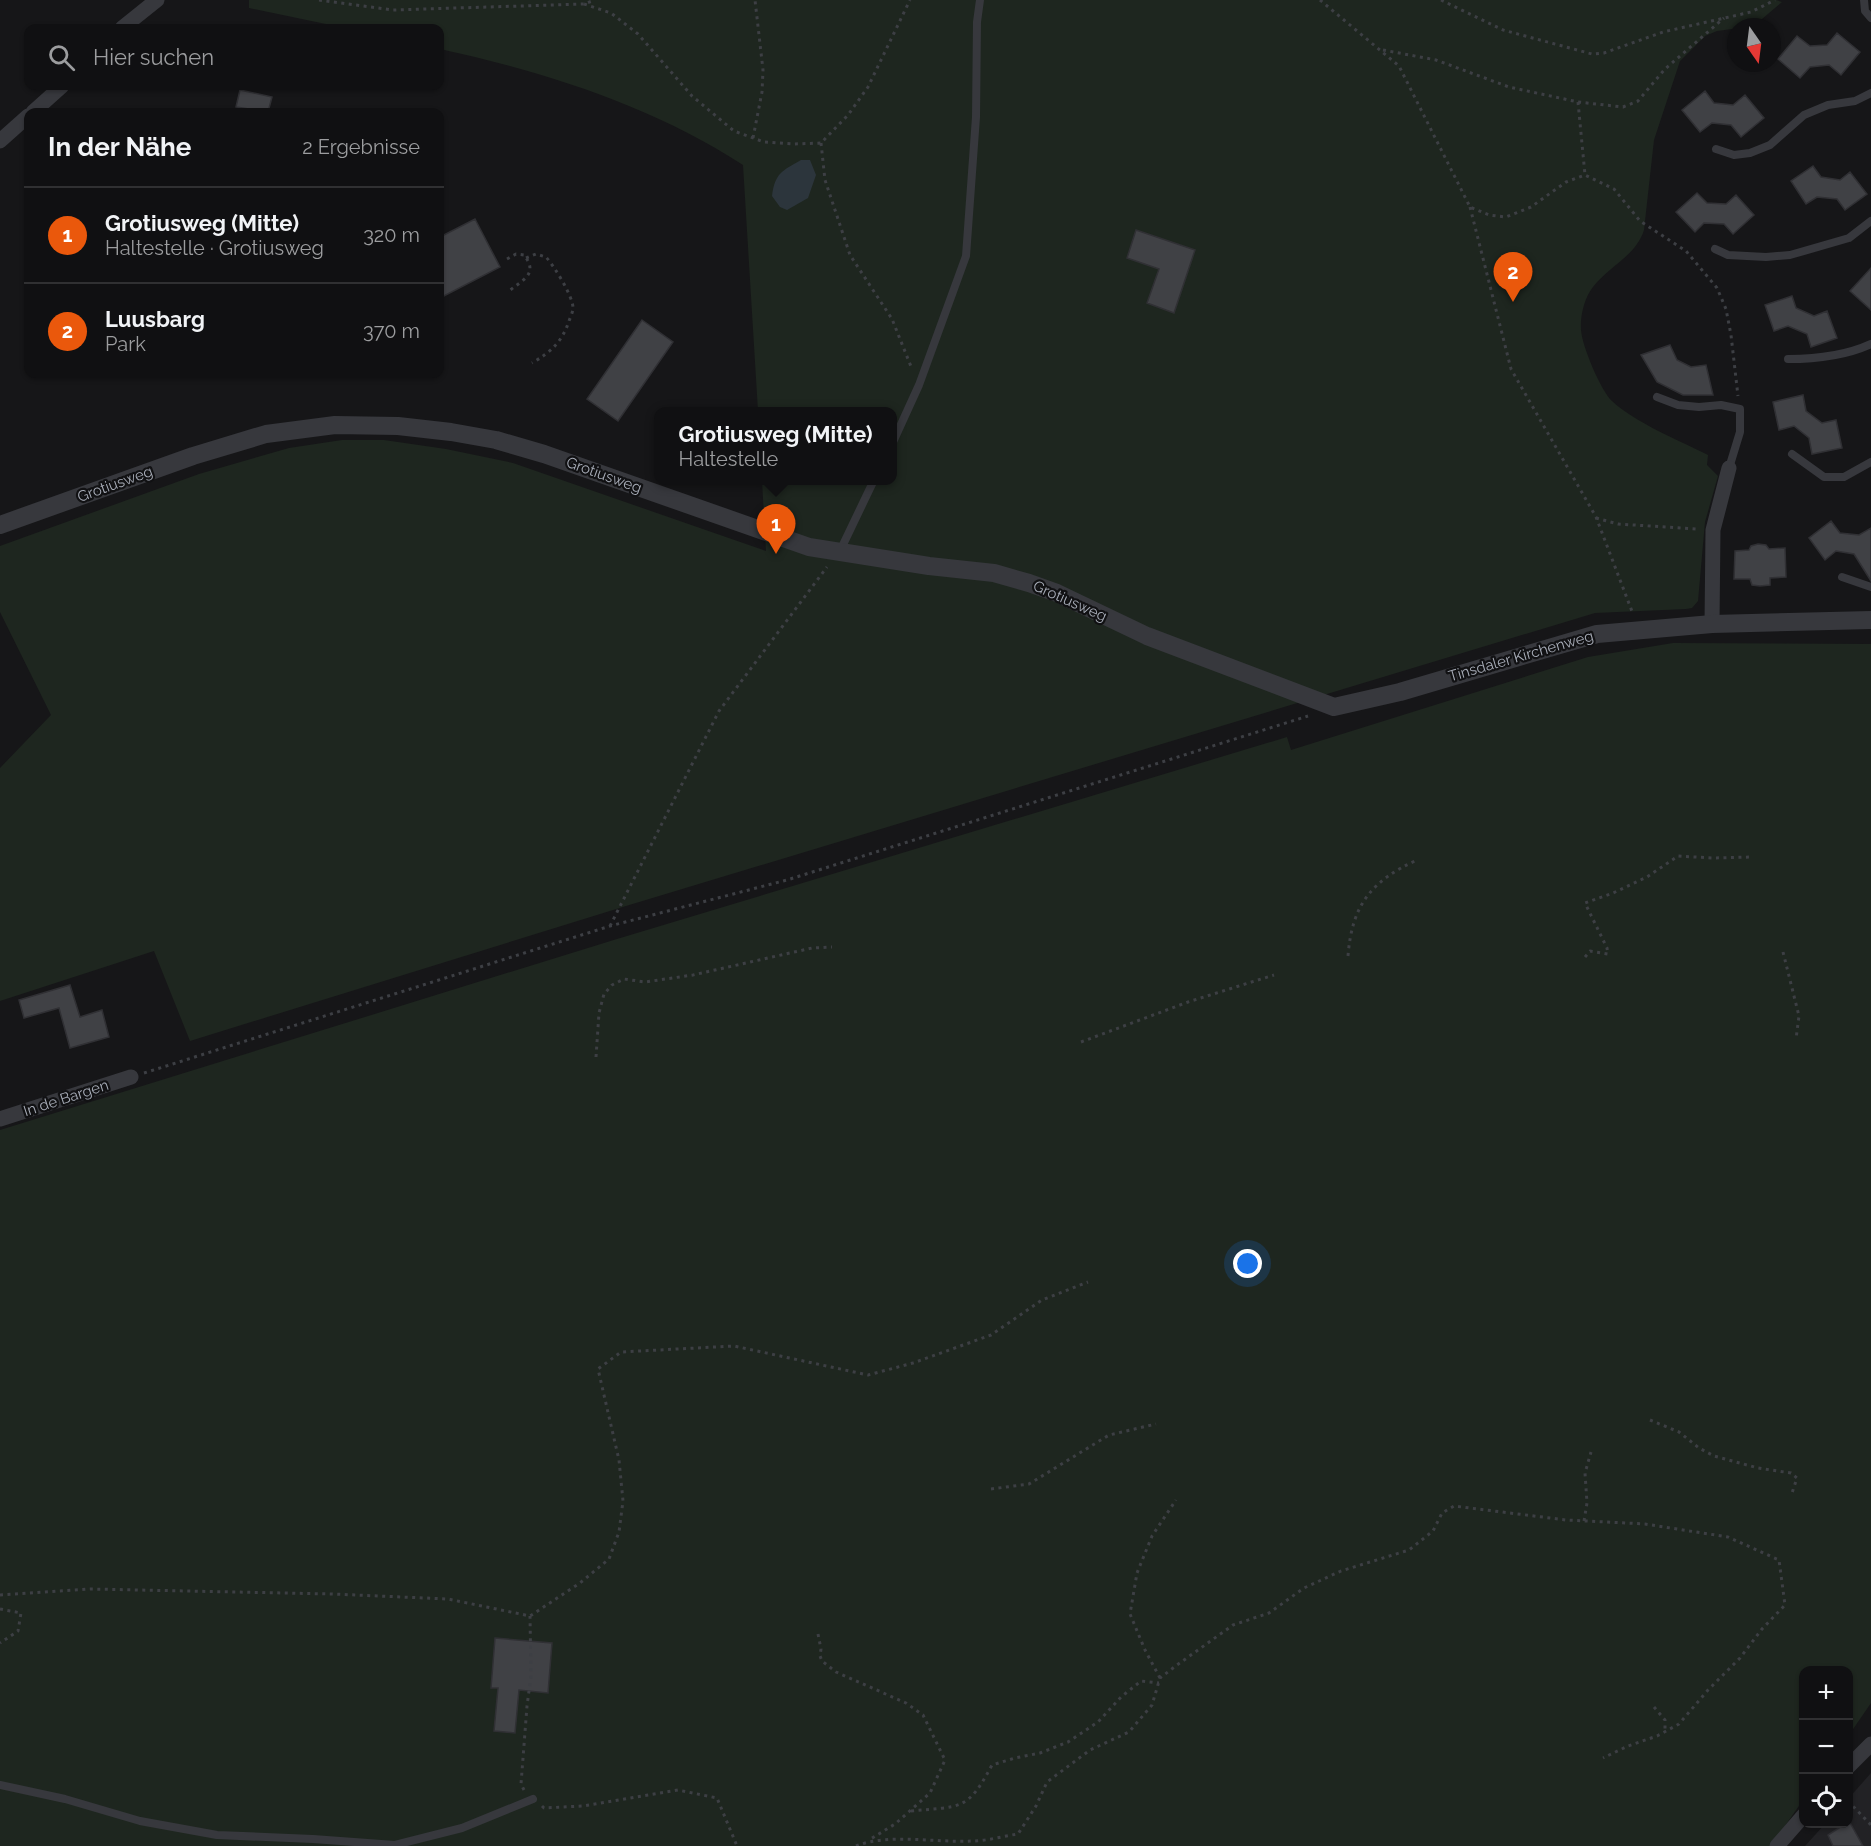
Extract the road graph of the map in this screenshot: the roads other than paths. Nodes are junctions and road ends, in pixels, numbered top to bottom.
1 (157, 0) edge
2 (980, 0) edge
3 (1864, 0) edge
4 (1871, 18) edge
5 (127, 24) edge
6 (58, 90) edge
7 (1871, 93) edge
8 (37, 108) edge
9 (24, 120) edge
10 (0, 141) edge
11 (1716, 149) dead end
12 (1871, 221) edge
13 (1715, 249) dead end
14 (1871, 344) edge
15 (1788, 359) dead end
16 (1657, 397) dead end
17 (897, 433) edge
18 (1792, 454) dead end
19 (1871, 462) edge
20 (1729, 468) joint
21 (872, 485) edge
22 (0, 525) edge
23 (840, 551) junction
24 (1842, 577) dead end
25 (1871, 587) edge
26 (1871, 620) edge
27 (1712, 624) junction
28 (1334, 707) joint
29 (131, 1077) road end
30 (0, 1119) edge
31 (1871, 1744) edge
32 (1853, 1762) edge
33 (0, 1785) edge
34 (533, 1799) road end
35 (1799, 1820) edge
36 (1777, 1846) edge

1 - 5 street
2 - 17 lane
3 - 4 lane
6 - 8 street
7 - 11 lane
9 - 10 street
12 - 13 lane
14 - 15 lane
16 - 20 lane
18 - 19 lane
20 - 27 street
21 - 23 lane
22 - 23 street, Grotiusweg
23 - 28 street, Grotiusweg
24 - 25 lane
26 - 27 street, Tinsdaler Kirchenweg
27 - 28 street, Tinsdaler Kirchenweg
29 - 30 street, In de Bargen
31 - 32 street
33 - 34 lane
35 - 36 street

